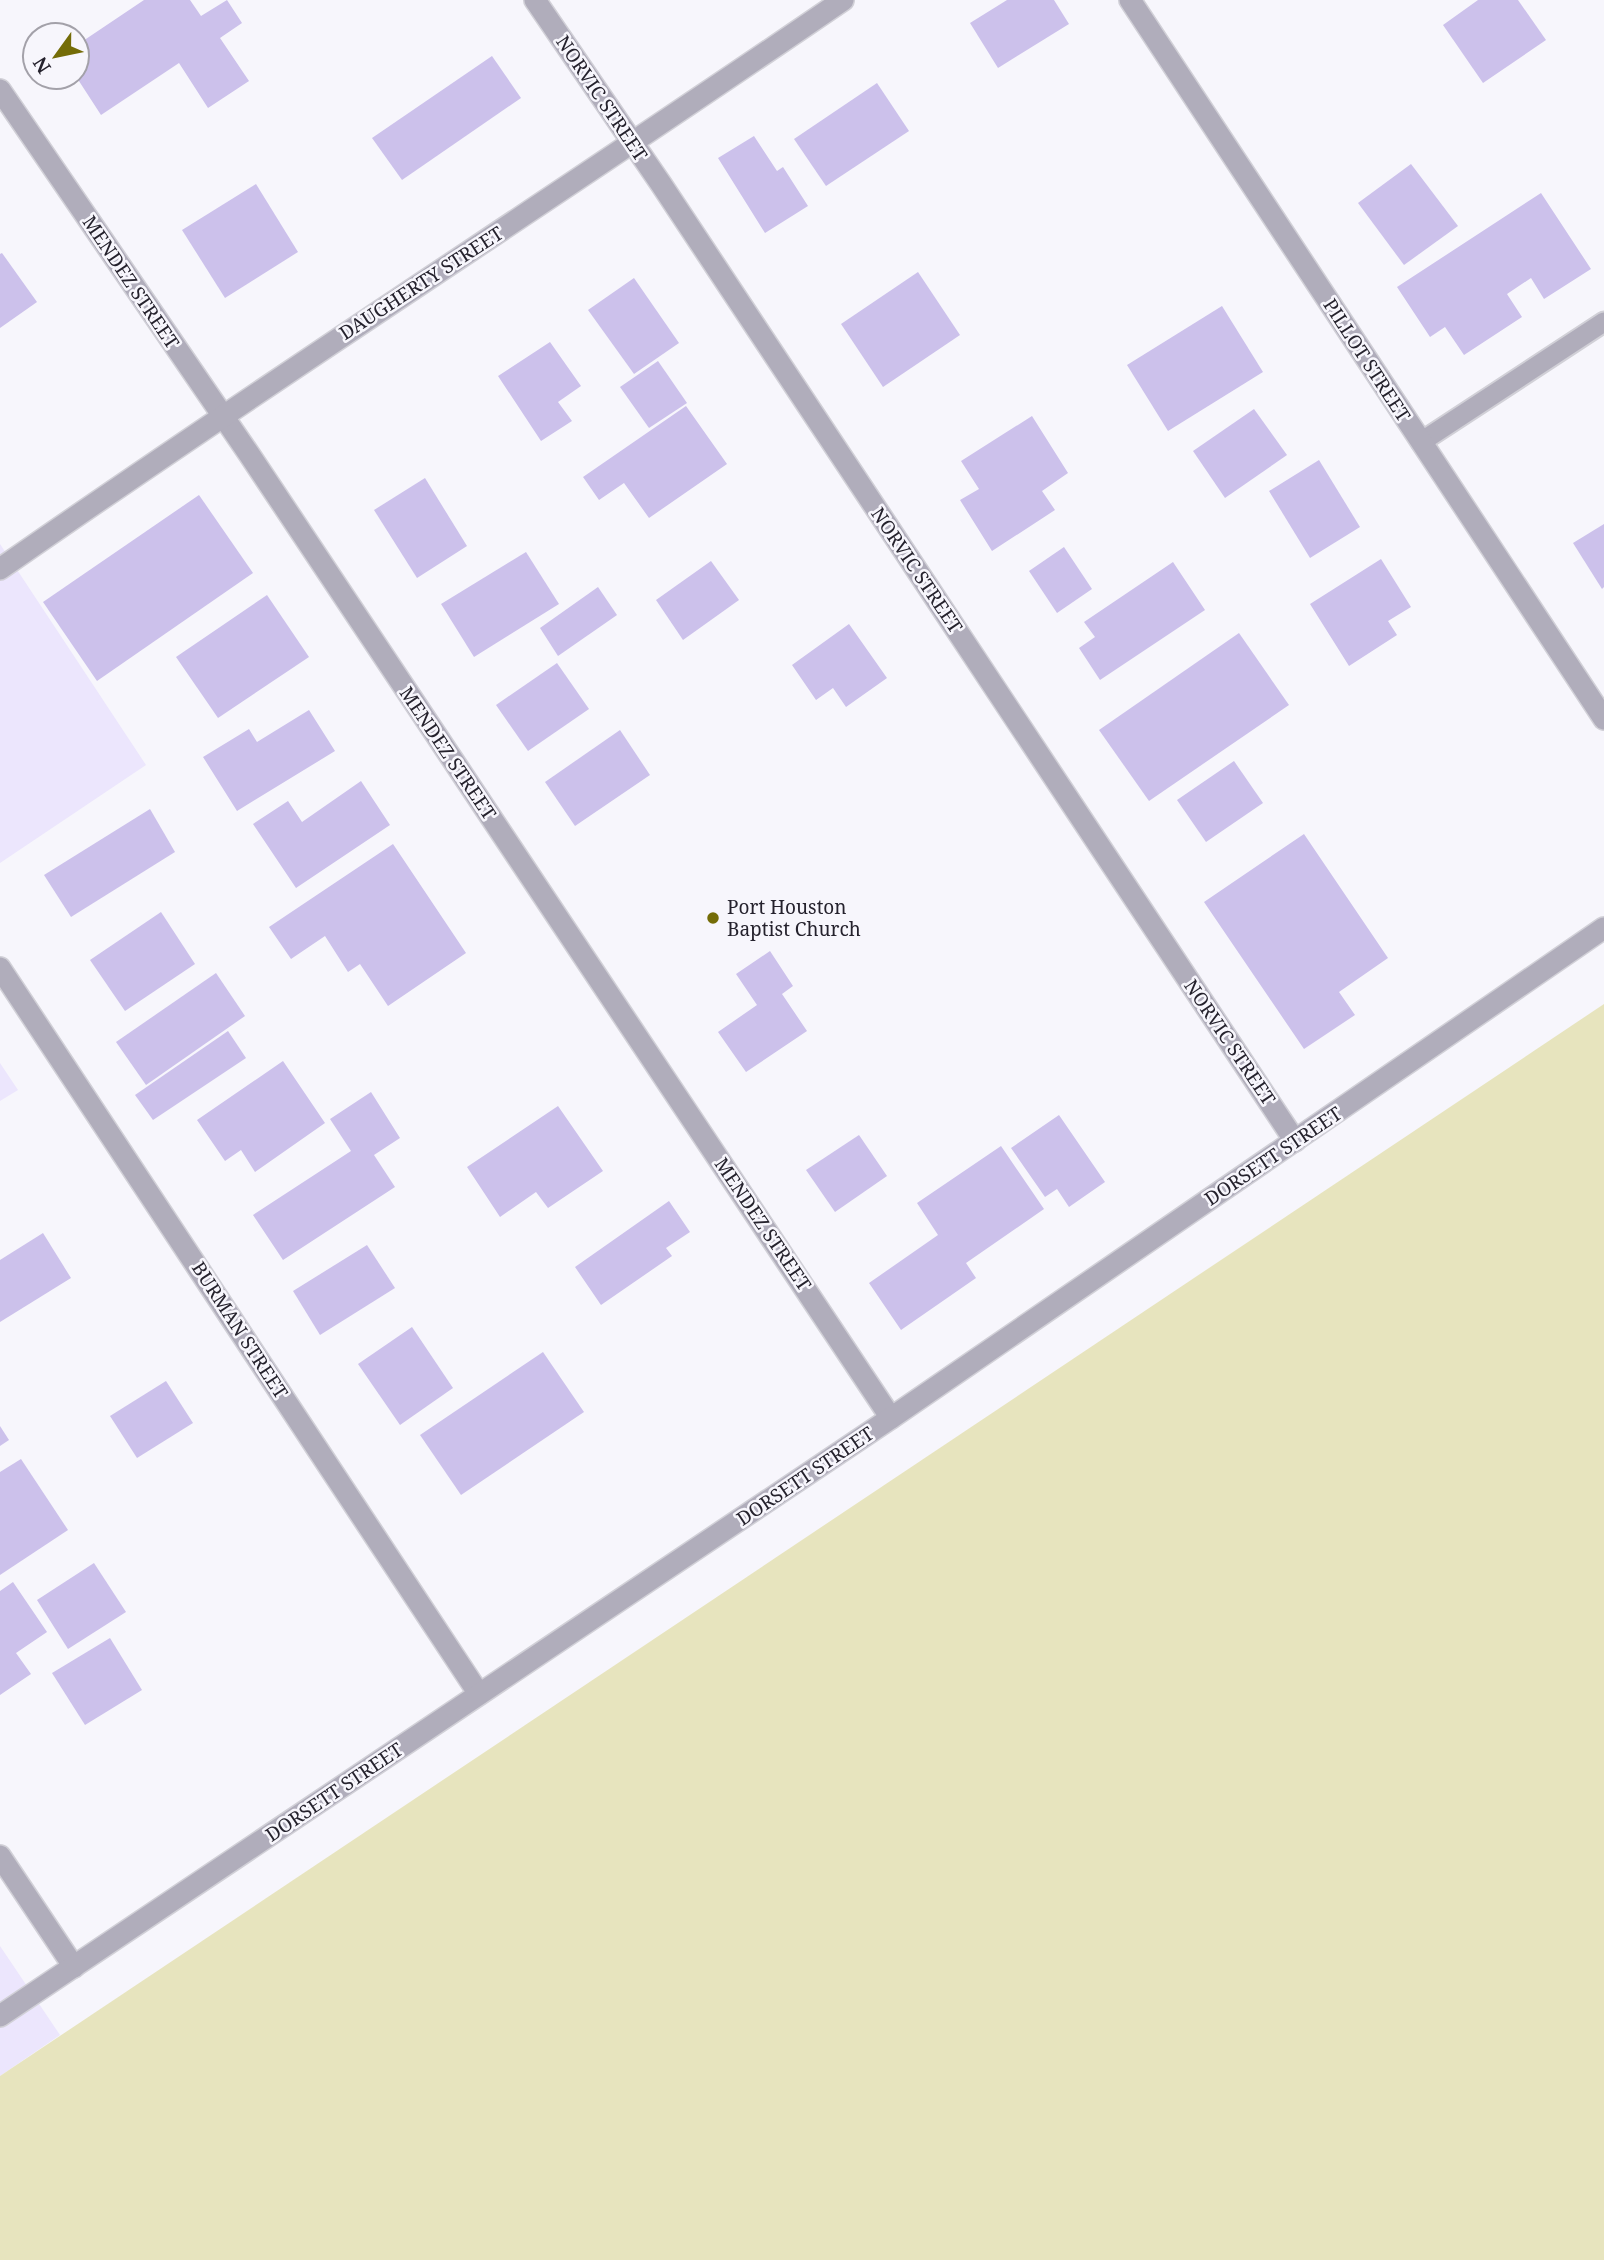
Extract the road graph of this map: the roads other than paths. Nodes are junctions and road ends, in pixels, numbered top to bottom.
1 (536, 0) edge
2 (843, 0) edge
3 (1130, 0) edge
4 (0, 90) edge
5 (633, 144) junction
6 (1604, 322) edge
7 (222, 414) junction
8 (1421, 442) junction
9 (0, 569) edge
10 (1604, 719) edge
11 (1604, 929) edge
12 (0, 968) edge
13 (1295, 1141) junction
14 (891, 1418) junction
15 (479, 1693) junction
16 (0, 1856) edge
17 (74, 1967) junction
18 (0, 2015) edge

1 - 5 street, NORVIC STREET
2 - 5 street, DAUGHERTY STREET
3 - 8 street, PILLOT STREET
4 - 7 street, MENDEZ STREET
5 - 7 street, DAUGHERTY STREET
5 - 13 street, NORVIC STREET
6 - 8 lane
7 - 9 street, DAUGHERTY STREET
7 - 14 street, MENDEZ STREET
8 - 10 street, PILLOT STREET
11 - 13 street, DORSETT STREET
12 - 15 street, BURMAN STREET
13 - 14 street, DORSETT STREET
14 - 15 street, DORSETT STREET
15 - 17 street, DORSETT STREET
16 - 17 street
17 - 18 street, DORSETT STREET

